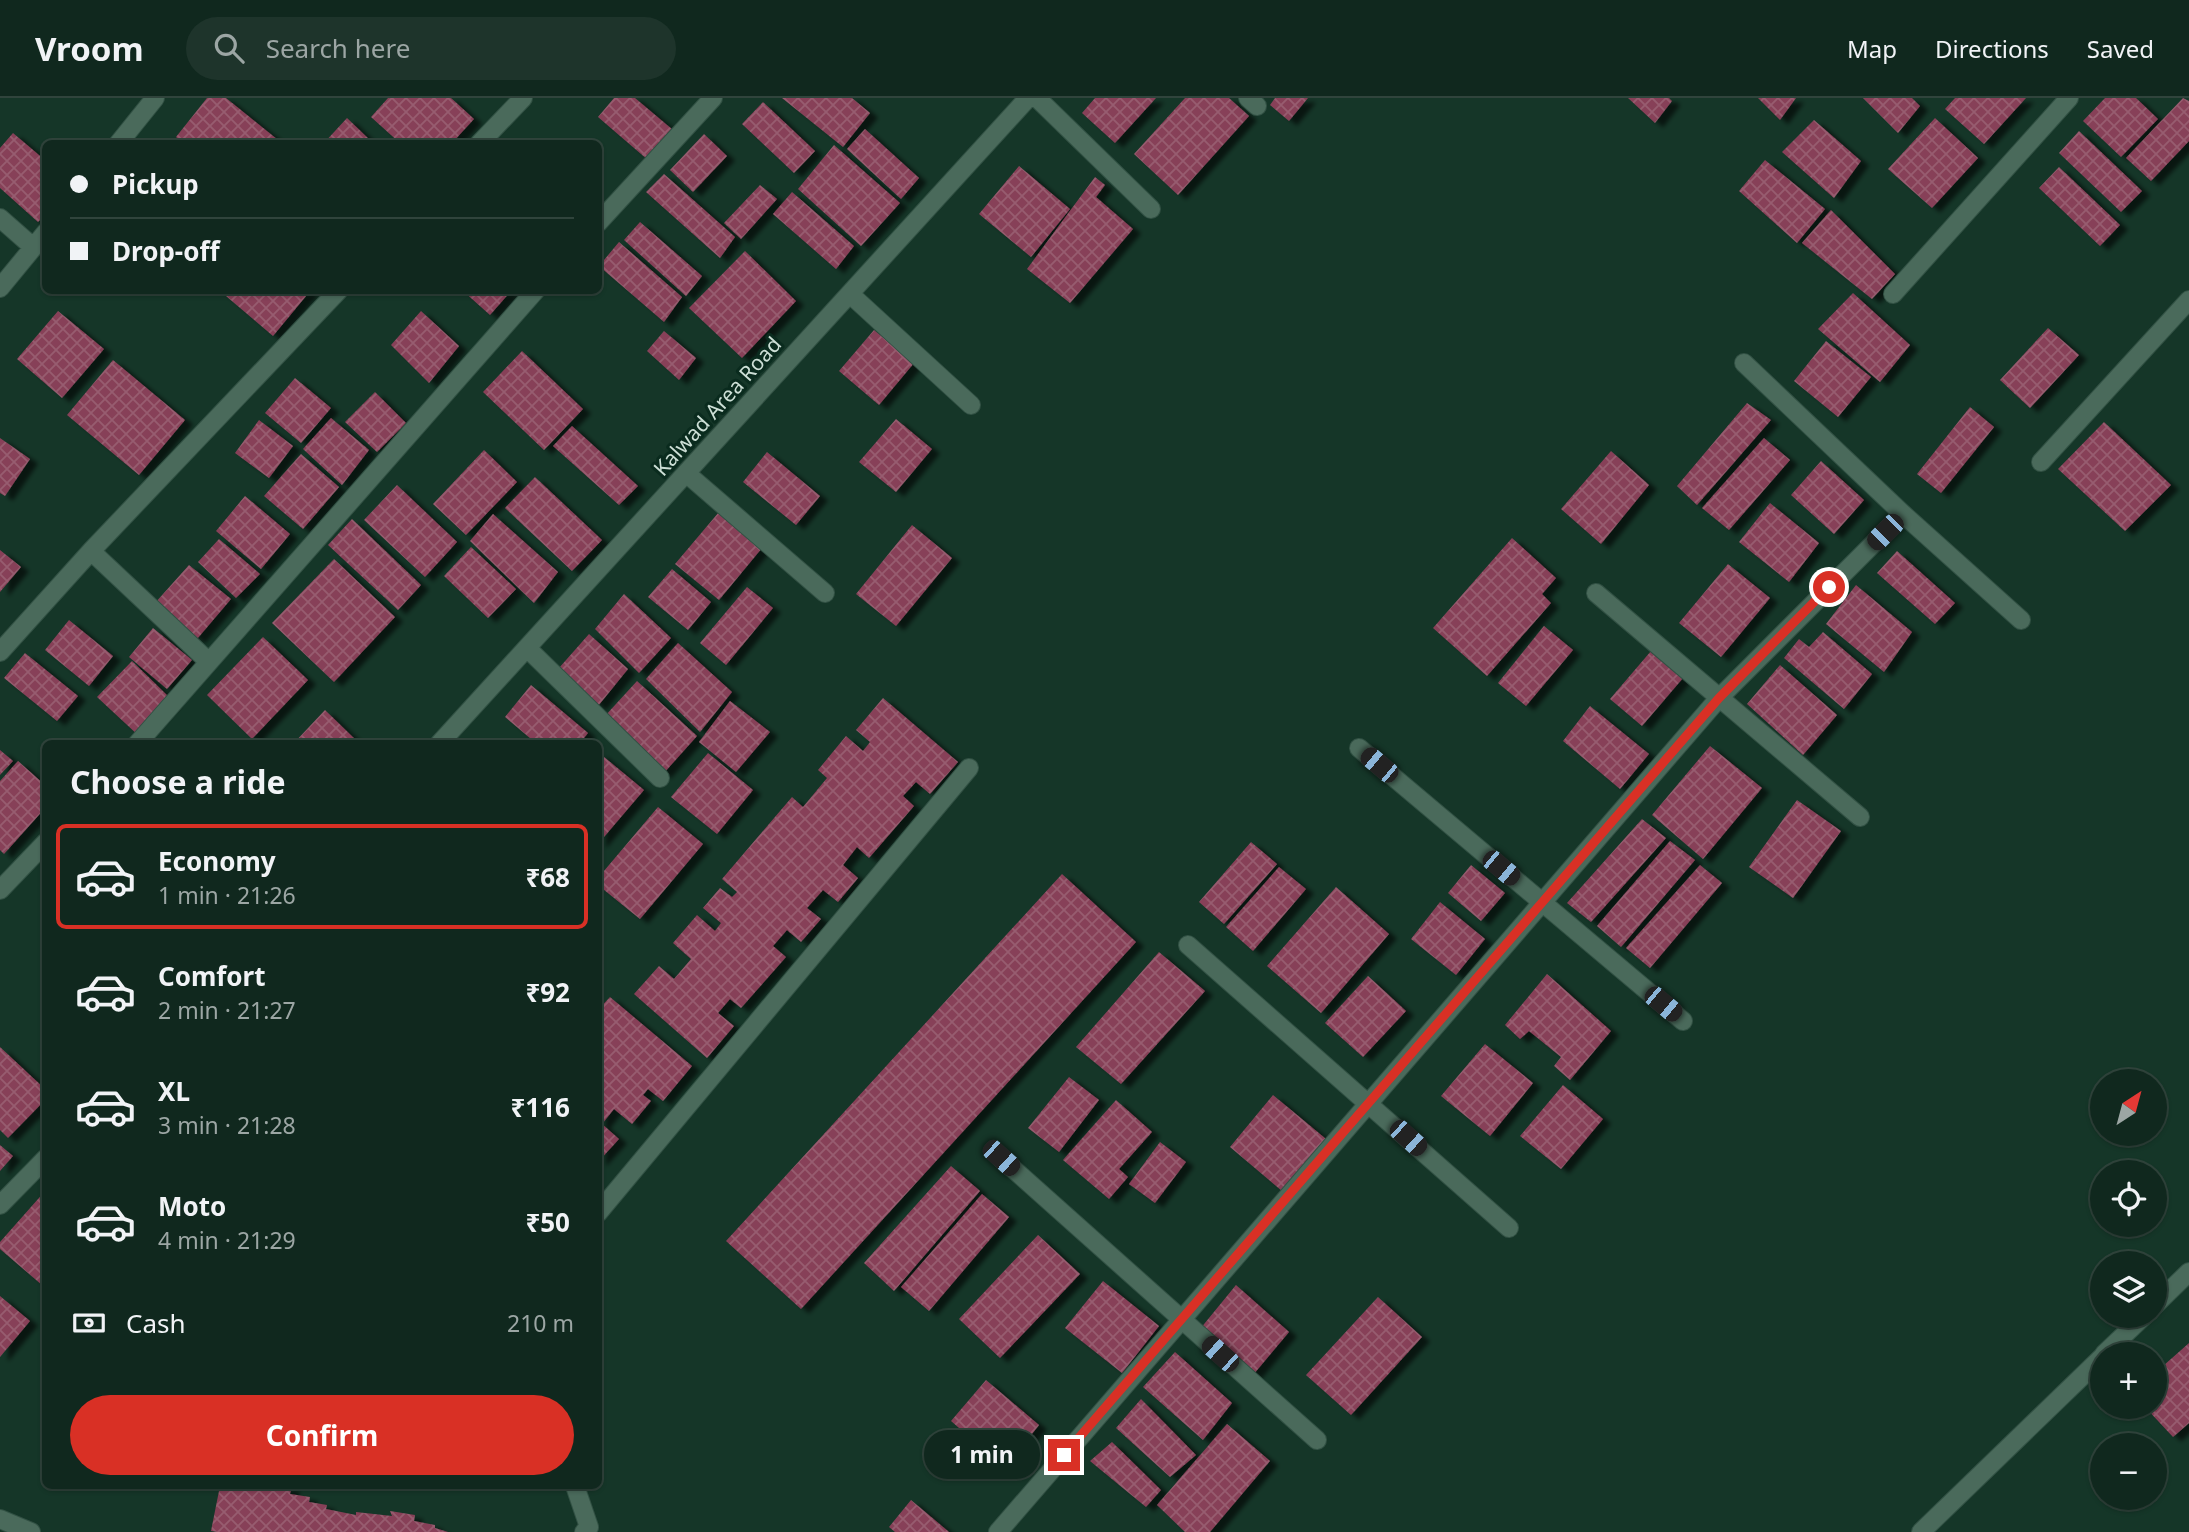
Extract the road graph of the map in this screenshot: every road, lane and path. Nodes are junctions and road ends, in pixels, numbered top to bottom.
1 (155, 98) edge
2 (523, 98) edge
3 (713, 98) edge
4 (1028, 98) edge
5 (1037, 98) edge
6 (2069, 98) edge
7 (121, 140) edge
8 (483, 140) edge
9 (1151, 209) dead end
10 (0, 218) edge
11 (602, 219) edge
12 (42, 237) edge
13 (33, 247) junction
14 (0, 288) edge
15 (335, 294) edge
16 (532, 294) edge
17 (850, 294) junction
18 (1893, 294) dead end
19 (2189, 300) edge
20 (1744, 363) dead end
21 (971, 405) dead end
22 (2041, 462) dead end
23 (685, 473) junction
24 (1903, 514) junction
25 (91, 551) junction
26 (825, 593) dead end
27 (1595, 593) dead end
28 (2021, 620) dead end
29 (527, 648) junction
30 (0, 653) edge
31 (209, 662) junction
32 (1719, 698) junction
33 (141, 740) edge
34 (443, 740) edge
35 (1359, 748) dead end
36 (970, 768) dead end
37 (660, 778) dead end
38 (1860, 817) dead end
39 (42, 846) edge
40 (0, 890) edge
41 (1541, 902) junction
42 (1188, 945) dead end
43 (1683, 1021) dead end
44 (1367, 1103) junction
45 (1001, 1158) dead end
46 (42, 1166) edge
47 (0, 1205) edge
48 (602, 1208) edge
49 (1509, 1228) dead end
50 (2189, 1272) edge
51 (2167, 1293) edge
52 (1181, 1319) junction
53 (2132, 1328) edge
54 (2117, 1342) edge
55 (2090, 1369) edge
56 (1317, 1440) dead end
57 (576, 1489) edge
58 (0, 1519) edge
59 (31, 1532) edge
60 (584, 1532) edge
61 (998, 1532) edge
62 (1921, 1532) edge

1 - 7 street
2 - 8 street
3 - 11 street
4 - 17 street, Kalwad Area Road
5 - 9 street
6 - 18 street
10 - 13 street
12 - 13 street
13 - 14 street
15 - 25 street
16 - 31 street
17 - 21 street
17 - 23 street, Kalwad Area Road
19 - 22 street
20 - 24 street
23 - 26 street
23 - 29 street, Kalwad Area Road
24 - 28 street
24 - 32 street
25 - 30 street
25 - 31 street
27 - 32 street
29 - 34 street, Kalwad Area Road
29 - 37 street
31 - 33 street
32 - 38 street
32 - 41 street
35 - 41 street
36 - 48 street
39 - 40 street
41 - 43 street
41 - 44 street
42 - 44 street
44 - 49 street
44 - 52 street
45 - 52 street
46 - 47 street
50 - 51 street
52 - 56 street
52 - 61 street
53 - 54 street
55 - 62 street
57 - 60 street
58 - 59 street

